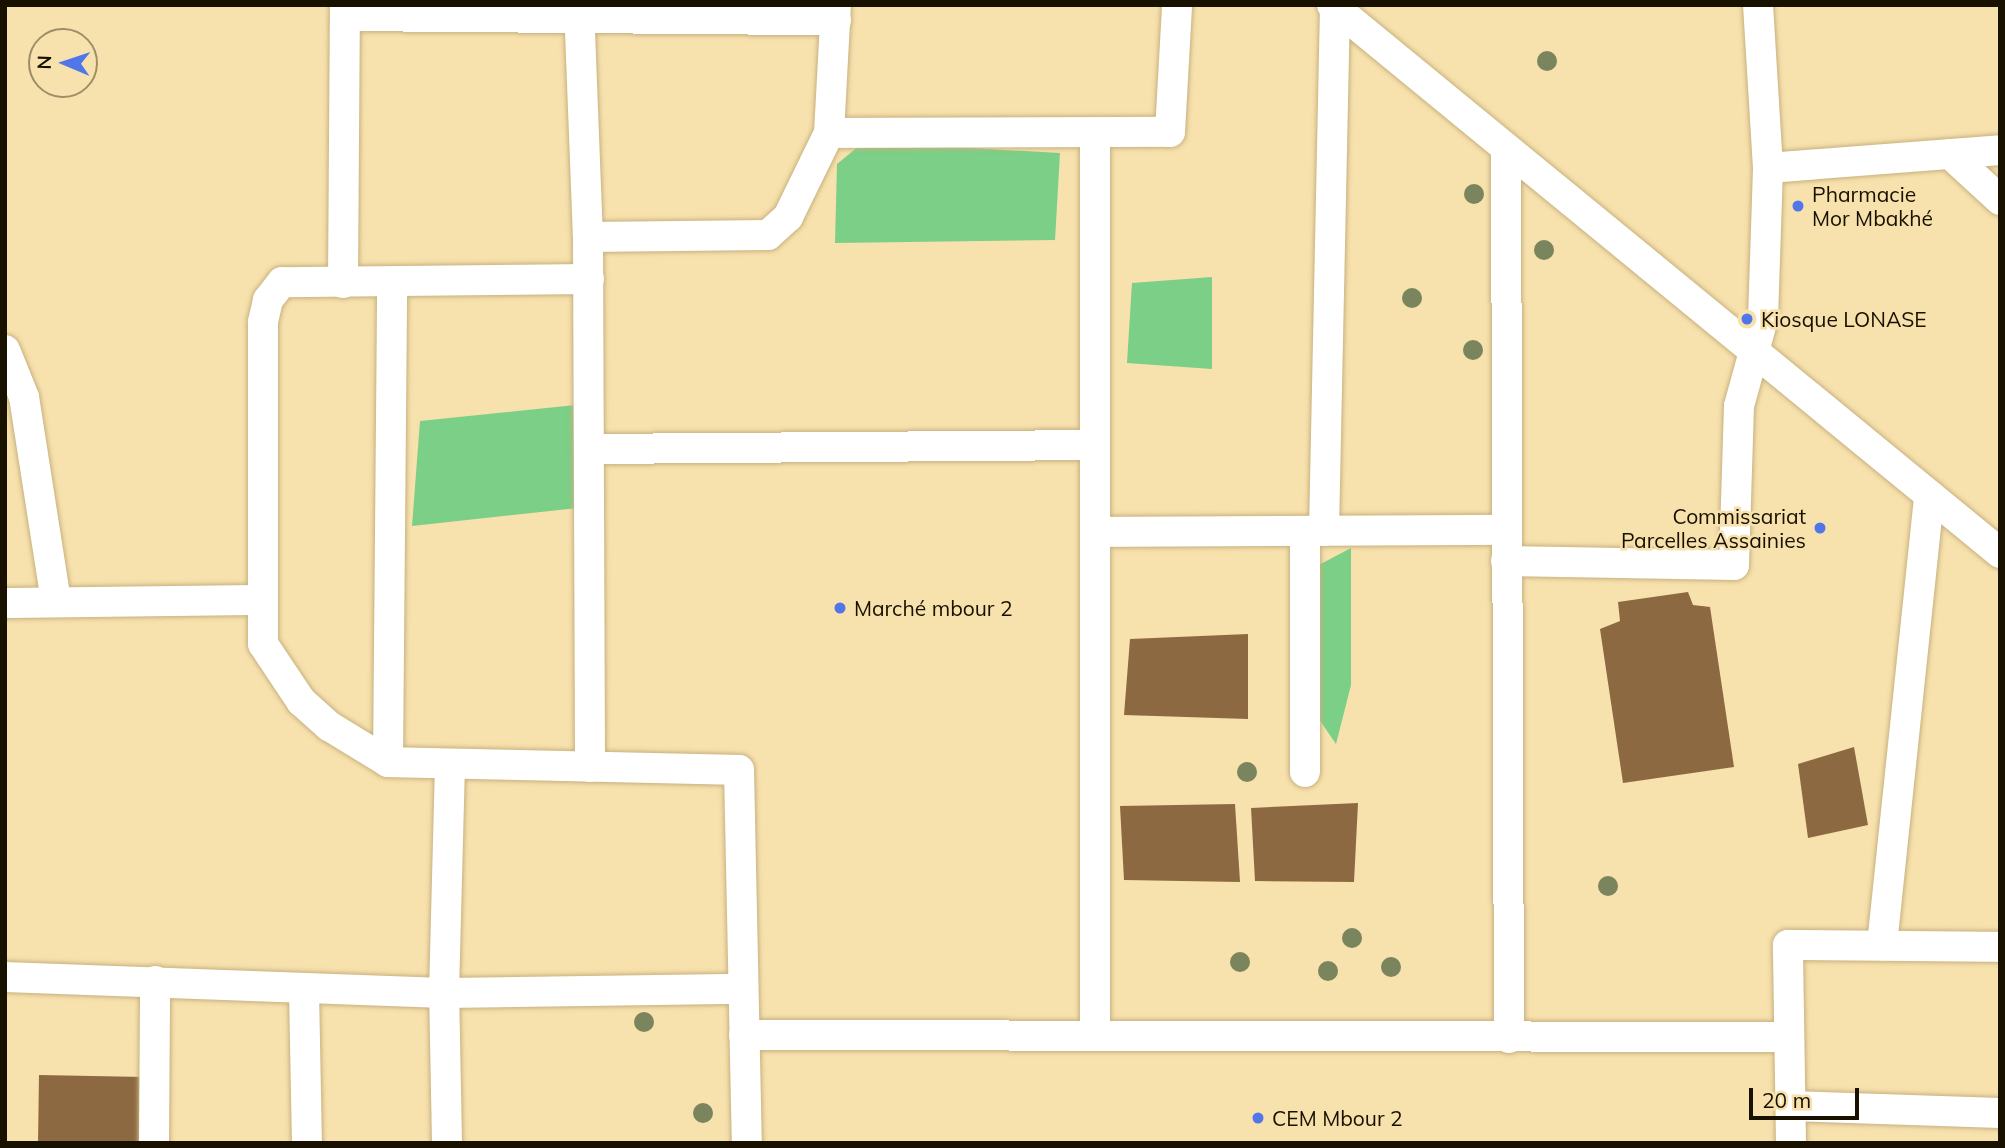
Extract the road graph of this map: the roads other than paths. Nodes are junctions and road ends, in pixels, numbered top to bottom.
1 (1177, 5) edge
2 (1334, 6) edge
3 (1754, 9) edge
4 (345, 10) edge
5 (580, 13) edge
6 (836, 13) edge
7 (1095, 132) junction
8 (829, 133) junction
9 (1506, 148) junction
10 (2000, 150) edge
11 (1950, 154) junction
12 (1768, 168) junction
13 (2000, 200) edge
14 (588, 237) junction
15 (589, 279) junction
16 (392, 282) junction
17 (343, 283) junction
18 (5, 350) edge
19 (1755, 352) junction
20 (1095, 445) junction
21 (591, 449) junction
22 (1929, 495) junction
23 (1505, 530) junction
24 (1315, 531) junction
25 (1095, 532) junction
26 (2000, 554) edge
27 (1506, 561) junction
28 (260, 600) junction
29 (5, 603) edge
30 (56, 603) junction
31 (388, 762) junction
32 (450, 764) junction
33 (590, 767) junction
34 (1305, 772) dead end
35 (1882, 945) junction
36 (2000, 947) edge
37 (5, 977) edge
38 (155, 981) junction
39 (743, 989) junction
40 (304, 990) junction
41 (444, 993) junction
42 (744, 1035) junction
43 (1095, 1036) junction
44 (1789, 1037) junction
45 (1509, 1038) junction
46 (1791, 1106) junction
47 (2000, 1113) edge
48 (154, 1143) edge
49 (307, 1143) edge
50 (447, 1143) edge
51 (747, 1143) edge
52 (1791, 1143) edge

1 - 7 street
2 - 9 street
2 - 24 street
3 - 12 street
4 - 5 street
4 - 17 street
5 - 6 street
5 - 14 street
6 - 8 street
7 - 8 street
7 - 20 street
8 - 14 street
9 - 19 street
9 - 23 street
10 - 11 street
11 - 12 street
11 - 13 street
12 - 19 street
14 - 15 street
15 - 16 street
15 - 21 street
16 - 17 street
16 - 31 street
17 - 28 street
18 - 30 street
19 - 22 street
19 - 27 street
20 - 21 street
20 - 25 street
21 - 33 street
22 - 26 street
22 - 35 street
23 - 24 street
23 - 27 street
24 - 25 street
24 - 34 street
25 - 43 street
27 - 45 street
28 - 30 street
28 - 31 street
29 - 30 street
31 - 32 street
32 - 33 street
32 - 41 street
33 - 39 street
35 - 36 street
35 - 44 street
37 - 38 street
38 - 40 street
38 - 48 street
39 - 41 street
39 - 42 street
40 - 41 street
40 - 49 street
41 - 50 street
42 - 43 street
42 - 51 street
43 - 45 street
44 - 45 street
44 - 46 street
46 - 47 street
46 - 52 street

